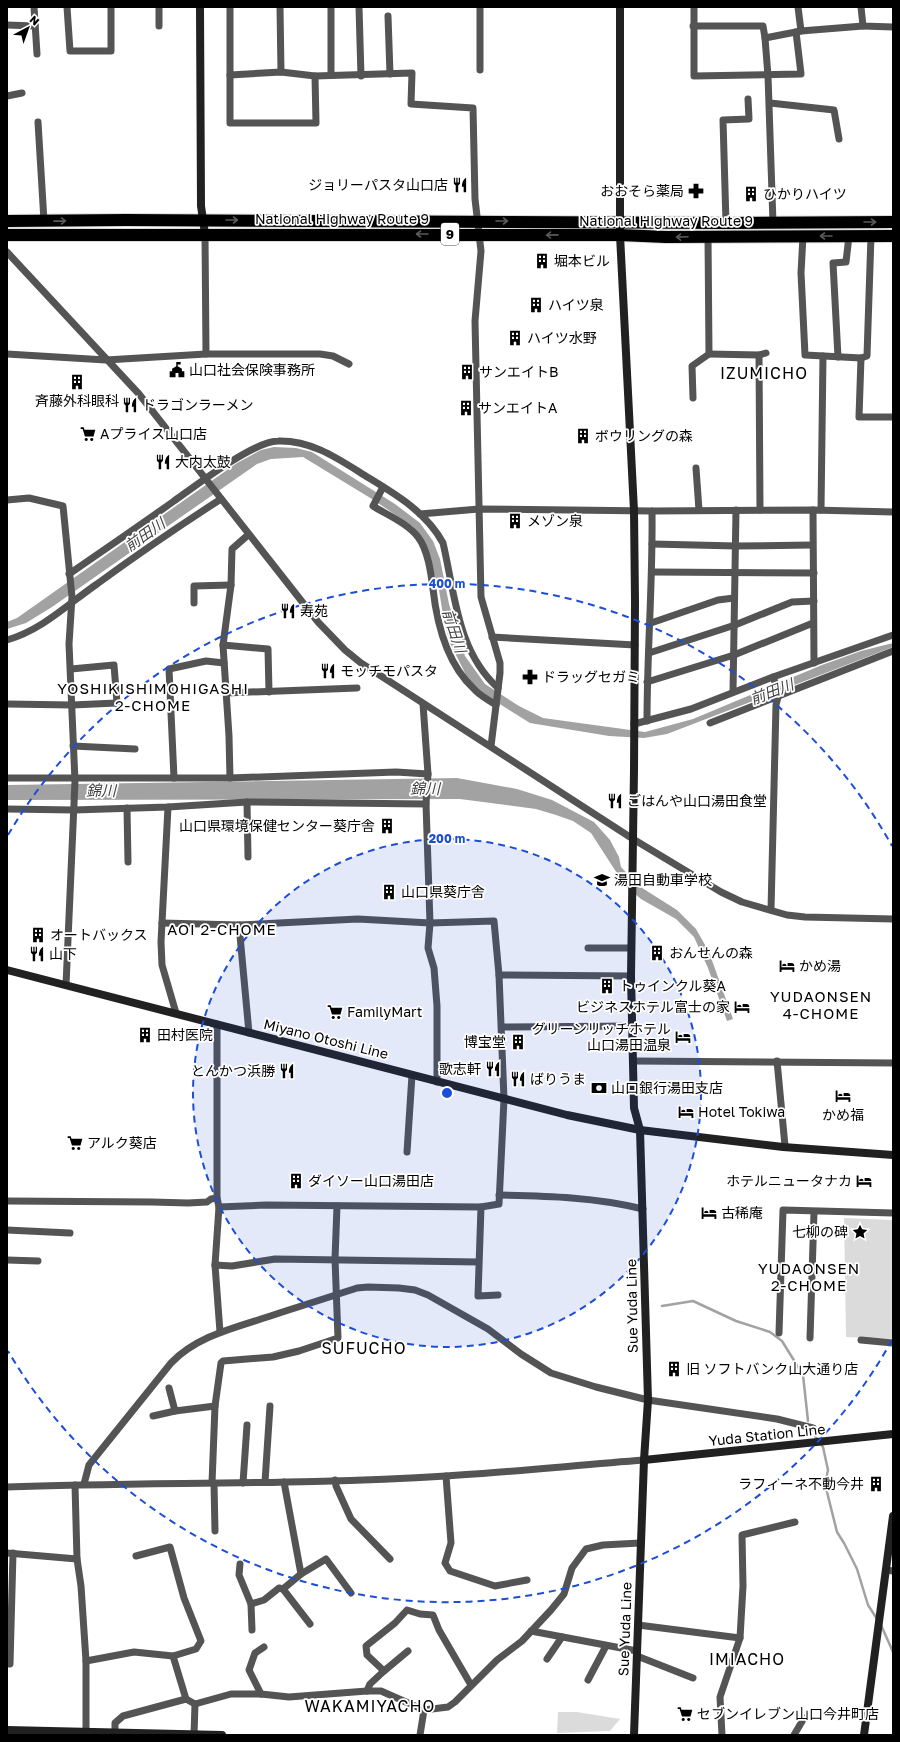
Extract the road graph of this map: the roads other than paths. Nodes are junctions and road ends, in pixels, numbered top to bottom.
1 (34, 7) edge
2 (67, 7) edge
3 (111, 7) edge
4 (159, 7) edge
5 (200, 7) edge
6 (230, 7) edge
7 (280, 7) edge
8 (331, 7) edge
9 (360, 7) edge
10 (480, 7) edge
11 (620, 7) edge
12 (694, 7) edge
13 (798, 7) edge
14 (861, 7) edge
15 (388, 16) dead end
16 (7, 25) edge
17 (35, 26) junction
18 (160, 26) dead end
19 (693, 26) junction
20 (863, 26) junction
21 (893, 27) edge
22 (798, 32) junction
23 (766, 38) junction
24 (37, 54) dead end
25 (480, 70) dead end
26 (281, 72) junction
27 (390, 74) junction
28 (230, 75) junction
29 (331, 75) junction
30 (315, 76) junction
31 (361, 76) junction
32 (768, 76) junction
33 (22, 93) dead end
34 (7, 96) edge
35 (748, 99) dead end
36 (770, 104) junction
37 (38, 122) dead end
38 (839, 139) dead end
39 (203, 220) junction
40 (7, 221) edge
41 (44, 221) junction
42 (478, 221) junction
43 (621, 221) junction
44 (893, 222) edge
45 (726, 223) junction
46 (773, 223) junction
47 (205, 234) junction
48 (481, 234) junction
49 (7, 235) edge
50 (620, 235) junction
51 (708, 236) junction
52 (803, 236) junction
53 (849, 236) junction
54 (871, 236) junction
55 (893, 236) edge
56 (7, 252) edge
57 (766, 353) dead end
58 (7, 354) edge
59 (206, 354) junction
60 (709, 354) junction
61 (759, 355) junction
62 (823, 356) junction
63 (838, 357) junction
64 (860, 358) junction
65 (106, 360) junction
66 (349, 364) dead end
67 (693, 398) dead end
68 (893, 417) edge
69 (696, 468) dead end
70 (206, 479) junction
71 (383, 487) junction
72 (221, 499) junction
73 (7, 500) edge
74 (479, 509) junction
75 (699, 510) junction
76 (736, 510) junction
77 (760, 510) junction
78 (813, 510) junction
79 (821, 510) junction
80 (634, 511) junction
81 (652, 511) junction
82 (893, 512) edge
83 (420, 514) junction
84 (248, 535) junction
85 (652, 544) junction
86 (812, 545) junction
87 (736, 546) junction
88 (652, 572) junction
89 (735, 573) junction
90 (814, 573) junction
91 (70, 575) junction
92 (231, 585) junction
93 (734, 598) junction
94 (72, 600) junction
95 (814, 601) junction
96 (194, 603) dead end
97 (651, 623) junction
98 (813, 623) junction
99 (735, 625) junction
100 (893, 635) edge
101 (492, 637) junction
102 (7, 640) edge
103 (223, 645) junction
104 (635, 645) junction
105 (893, 651) edge
106 (649, 653) junction
107 (734, 655) junction
108 (224, 663) junction
109 (814, 663) junction
110 (71, 670) junction
111 (773, 677) junction
112 (647, 682) junction
113 (357, 688) dead end
114 (498, 688) junction
115 (269, 692) junction
116 (733, 692) junction
117 (226, 693) junction
118 (778, 695) junction
119 (7, 704) edge
120 (423, 704) junction
121 (72, 705) junction
122 (496, 705) junction
123 (648, 721) junction
124 (710, 722) dead end
125 (634, 725) junction
126 (74, 746) junction
127 (491, 746) junction
128 (135, 749) dead end
129 (428, 774) junction
130 (7, 778) edge
131 (174, 778) junction
132 (230, 778) junction
133 (75, 780) junction
134 (247, 802) junction
135 (426, 804) junction
136 (168, 807) junction
137 (127, 808) junction
138 (7, 809) edge
139 (74, 810) junction
140 (633, 839) junction
141 (248, 856) dead end
142 (128, 862) dead end
143 (771, 910) junction
144 (893, 919) edge
145 (162, 923) junction
146 (430, 923) junction
147 (239, 925) junction
148 (588, 948) dead end
149 (631, 948) junction
150 (7, 970) edge
151 (499, 974) junction
152 (631, 976) junction
153 (66, 985) junction
154 (176, 1013) junction
155 (218, 1024) junction
156 (502, 1026) junction
157 (633, 1026) junction
158 (249, 1033) junction
159 (633, 1061) junction
160 (777, 1061) junction
161 (893, 1063) edge
162 (412, 1075) junction
163 (437, 1082) junction
164 (504, 1099) junction
165 (640, 1130) junction
166 (785, 1146) junction
167 (407, 1152) dead end
168 (893, 1155) edge
169 (499, 1195) junction
170 (217, 1198) junction
171 (7, 1201) edge
172 (337, 1206) junction
173 (219, 1207) junction
174 (481, 1207) junction
175 (643, 1209) junction
176 (814, 1212) junction
177 (893, 1213) edge
178 (7, 1230) edge
179 (70, 1232) dead end
180 (335, 1259) junction
181 (7, 1260) edge
182 (38, 1261) dead end
183 (478, 1262) junction
184 (215, 1265) junction
185 (336, 1295) junction
186 (498, 1295) dead end
187 (220, 1332) junction
188 (779, 1333) dead end
189 (810, 1338) dead end
190 (861, 1340) dead end
191 (893, 1343) edge
192 (169, 1388) dead end
193 (648, 1400) junction
194 (216, 1406) junction
195 (270, 1406) dead end
196 (175, 1411) junction
197 (153, 1416) dead end
198 (247, 1425) dead end
199 (813, 1428) dead end
200 (893, 1434) edge
201 (644, 1460) junction
202 (446, 1476) junction
203 (335, 1480) junction
204 (243, 1482) junction
205 (265, 1482) junction
206 (284, 1482) junction
207 (213, 1483) junction
208 (84, 1484) junction
209 (76, 1485) junction
210 (7, 1487) edge
211 (893, 1516) edge
212 (795, 1522) dead end
213 (215, 1531) dead end
214 (640, 1543) junction
215 (10, 1553) edge
216 (136, 1556) dead end
217 (77, 1559) junction
218 (390, 1559) dead end
219 (240, 1564) dead end
220 (890, 1570) edge
221 (301, 1574) junction
222 (527, 1580) dead end
223 (284, 1589) junction
224 (351, 1593) dead end
225 (251, 1604) junction
226 (9, 1612) edge
227 (310, 1624) dead end
228 (638, 1625) junction
229 (252, 1630) dead end
230 (531, 1632) junction
231 (562, 1637) junction
232 (740, 1638) junction
233 (606, 1646) junction
234 (264, 1647) dead end
235 (408, 1652) dead end
236 (637, 1654) junction
237 (173, 1656) junction
238 (547, 1659) dead end
239 (86, 1661) junction
240 (7, 1664) edge
241 (384, 1671) junction
242 (693, 1678) dead end
243 (588, 1680) dead end
244 (471, 1685) junction
245 (367, 1691) junction
246 (261, 1694) junction
247 (186, 1700) junction
248 (195, 1704) junction
249 (424, 1710) junction
250 (804, 1718) dead end
251 (7, 1730) edge
252 (115, 1732) junction
253 (86, 1734) edge
254 (194, 1735) edge
255 (222, 1735) edge
256 (420, 1735) edge
257 (634, 1735) edge
258 (722, 1735) edge
259 (794, 1735) edge
260 (864, 1735) edge

1 - 17 street
2 - 3 street
4 - 18 street
5 - 39 main road
6 - 28 street
7 - 26 street
8 - 29 street
9 - 31 street
10 - 25 street
11 - 43 main road, Sue Yuda Line
12 - 19 street
13 - 22 street
14 - 20 street
15 - 27 street
16 - 17 street
17 - 24 street
19 - 23 street
19 - 32 street
20 - 21 street
20 - 22 street
22 - 23 street
22 - 32 street
23 - 32 street
26 - 28 street
26 - 30 street
27 - 31 street
27 - 42 street
28 - 30 street
29 - 30 street
29 - 31 street
32 - 36 street
33 - 34 street
35 - 45 street
36 - 38 street
36 - 46 street
37 - 41 street
41 -> 39 highway, National Highway Route 9 / 9
39 -> 42 highway, National Highway Route 9 / 9
39 - 47 main road
40 - 41 highway, National Highway Route 9 / 9
42 -> 43 highway, National Highway Route 9 / 9
42 - 48 street
43 - 45 highway, National Highway Route 9 / 9
43 - 50 main road, Sue Yuda Line
46 -> 44 highway, National Highway Route 9 / 9
45 - 46 highway, National Highway Route 9 / 9
48 -> 47 highway, National Highway Route 9 / 9
47 - 49 highway, National Highway Route 9 / 9
47 - 59 street
50 -> 48 highway, National Highway Route 9 / 9
48 - 74 street
51 -> 50 highway, National Highway Route 9 / 9
50 - 80 main road, Sue Yuda Line
51 - 52 highway, National Highway Route 9 / 9
51 - 60 street
53 -> 52 highway, National Highway Route 9 / 9
52 - 62 street
53 - 54 highway, National Highway Route 9 / 9
53 - 63 street
54 - 55 highway, National Highway Route 9 / 9
54 - 64 street
56 - 65 street
57 - 61 street
58 - 65 street
59 - 65 street
59 - 66 street
60 - 61 street
60 - 67 street
61 - 77 street
62 - 63 street
62 - 79 street
63 - 64 street
64 - 68 street
65 - 70 street
69 - 75 street
70 - 71 street
70 - 72 street
70 - 91 street
71 - 83 street
71 - 122 street
72 - 84 street
72 - 94 street
73 - 91 street
74 - 80 street
74 - 83 street
74 - 101 street
75 - 76 street
75 - 81 street
76 - 77 street
76 - 87 street
77 - 78 street
78 - 79 street
78 - 86 street
79 - 82 street
80 - 81 street
80 - 104 main road, Sue Yuda Line
81 - 85 street
83 - 114 street
84 - 92 street
84 - 120 street
85 - 87 street
85 - 88 street
86 - 87 street
86 - 90 street
87 - 89 street
88 - 89 street
88 - 97 street
89 - 90 street
89 - 93 street
90 - 95 street
91 - 94 street
92 - 96 street
92 - 103 street
93 - 97 street
93 - 99 street
94 - 102 street
94 - 110 street
95 - 98 street
95 - 99 street
97 - 106 street
98 - 107 street
98 - 109 street
99 - 106 street
99 - 107 street
100 - 109 street
101 - 104 street
101 - 114 street
103 - 108 street
103 - 115 street
104 - 125 main road, Sue Yuda Line
105 - 118 street
106 - 112 street
107 - 112 street
107 - 116 street
108 - 117 street
108 - 131 street
109 - 111 street
110 - 121 street
110 - 121 street
111 - 116 street
111 - 118 street
112 - 123 street
113 - 115 street
114 - 122 street
115 - 117 street
116 - 123 street
117 - 132 street
118 - 124 street
118 - 143 street
119 - 121 street
120 - 127 street
120 - 129 street
121 - 126 street
122 - 127 street
123 - 125 street
125 - 140 main road, Sue Yuda Line
126 - 128 street
126 - 133 street
127 - 140 street
129 - 132 street
129 - 135 street
130 - 133 street
131 - 132 street
131 - 133 street
133 - 139 street
134 - 135 street
134 - 136 street
134 - 141 street
135 - 146 street
136 - 137 street
136 - 145 street
137 - 139 street
137 - 142 street
138 - 139 street
139 - 153 street
140 - 143 street
140 - 149 main road, Sue Yuda Line
143 - 144 street
145 - 147 street
145 - 154 street
146 - 147 street
146 - 151 street
146 - 163 street
147 - 158 street
148 - 149 street
149 - 152 main road, Sue Yuda Line
150 - 153 main road, Miyano Otoshi Line
151 - 152 street
151 - 156 street
152 - 157 main road, Sue Yuda Line
153 - 154 main road, Miyano Otoshi Line
154 - 155 main road, Miyano Otoshi Line
155 - 158 main road, Miyano Otoshi Line
155 - 170 street
156 - 157 street
156 - 164 street
157 - 159 main road, Sue Yuda Line
158 - 162 main road, Miyano Otoshi Line
159 - 160 street
159 - 165 main road, Sue Yuda Line
160 - 161 street
160 - 166 street
162 - 163 main road, Miyano Otoshi Line
162 - 167 street
163 - 164 main road, Miyano Otoshi Line
164 - 165 main road, Miyano Otoshi Line
164 - 169 street
165 - 166 main road
165 - 175 main road, Sue Yuda Line
166 - 168 main road
169 - 174 street
169 - 175 street
170 - 171 street
170 - 173 street
172 - 173 street
172 - 174 street
172 - 180 street
173 - 184 street
174 - 183 street
175 - 193 main road, Sue Yuda Line
176 - 177 street
176 - 188 street
176 - 189 street
178 - 179 street
180 - 183 street
180 - 184 street
180 - 185 street
181 - 182 street
183 - 186 street
184 - 187 street
185 - 187 street
185 - 193 street
185 - 194 street
187 - 208 street
190 - 191 street
192 - 196 street
193 - 199 street
193 - 201 main road, Sue Yuda Line
194 - 196 street
194 - 207 street
195 - 205 street
196 - 197 street
198 - 204 street
200 - 201 main road, Yuda Station Line
201 - 202 street
201 - 214 main road, Sue Yuda Line
202 - 203 street
202 - 222 street
203 - 206 street
203 - 218 street
204 - 205 street
204 - 207 street
205 - 206 street
206 - 221 street
207 - 208 street
207 - 213 street
208 - 209 street
209 - 210 street
209 - 217 street
211 - 220 main road
212 - 232 street
214 - 228 main road, Sue Yuda Line
214 - 230 street
215 - 217 street
215 - 226 street
216 - 237 street
217 - 239 street
219 - 225 street
220 - 260 main road
221 - 223 street
221 - 224 street
223 - 225 street
223 - 227 street
225 - 229 street
226 - 240 street
228 - 232 street
228 - 236 main road, Sue Yuda Line
230 - 231 street
230 - 244 street
231 - 233 street
231 - 238 street
232 - 258 street
233 - 236 street
233 - 243 street
234 - 246 street
235 - 241 street
236 - 242 street
236 - 257 main road, Sue Yuda Line
237 - 239 street
237 - 247 street
239 - 253 street
241 - 244 street
241 - 245 street
244 - 249 street
245 - 246 street
245 - 249 street
246 - 248 street
247 - 248 street
247 - 252 street
248 - 254 street
249 - 256 street
250 - 259 street
251 - 253 main road
252 - 253 main road
252 - 254 main road
254 - 255 main road

